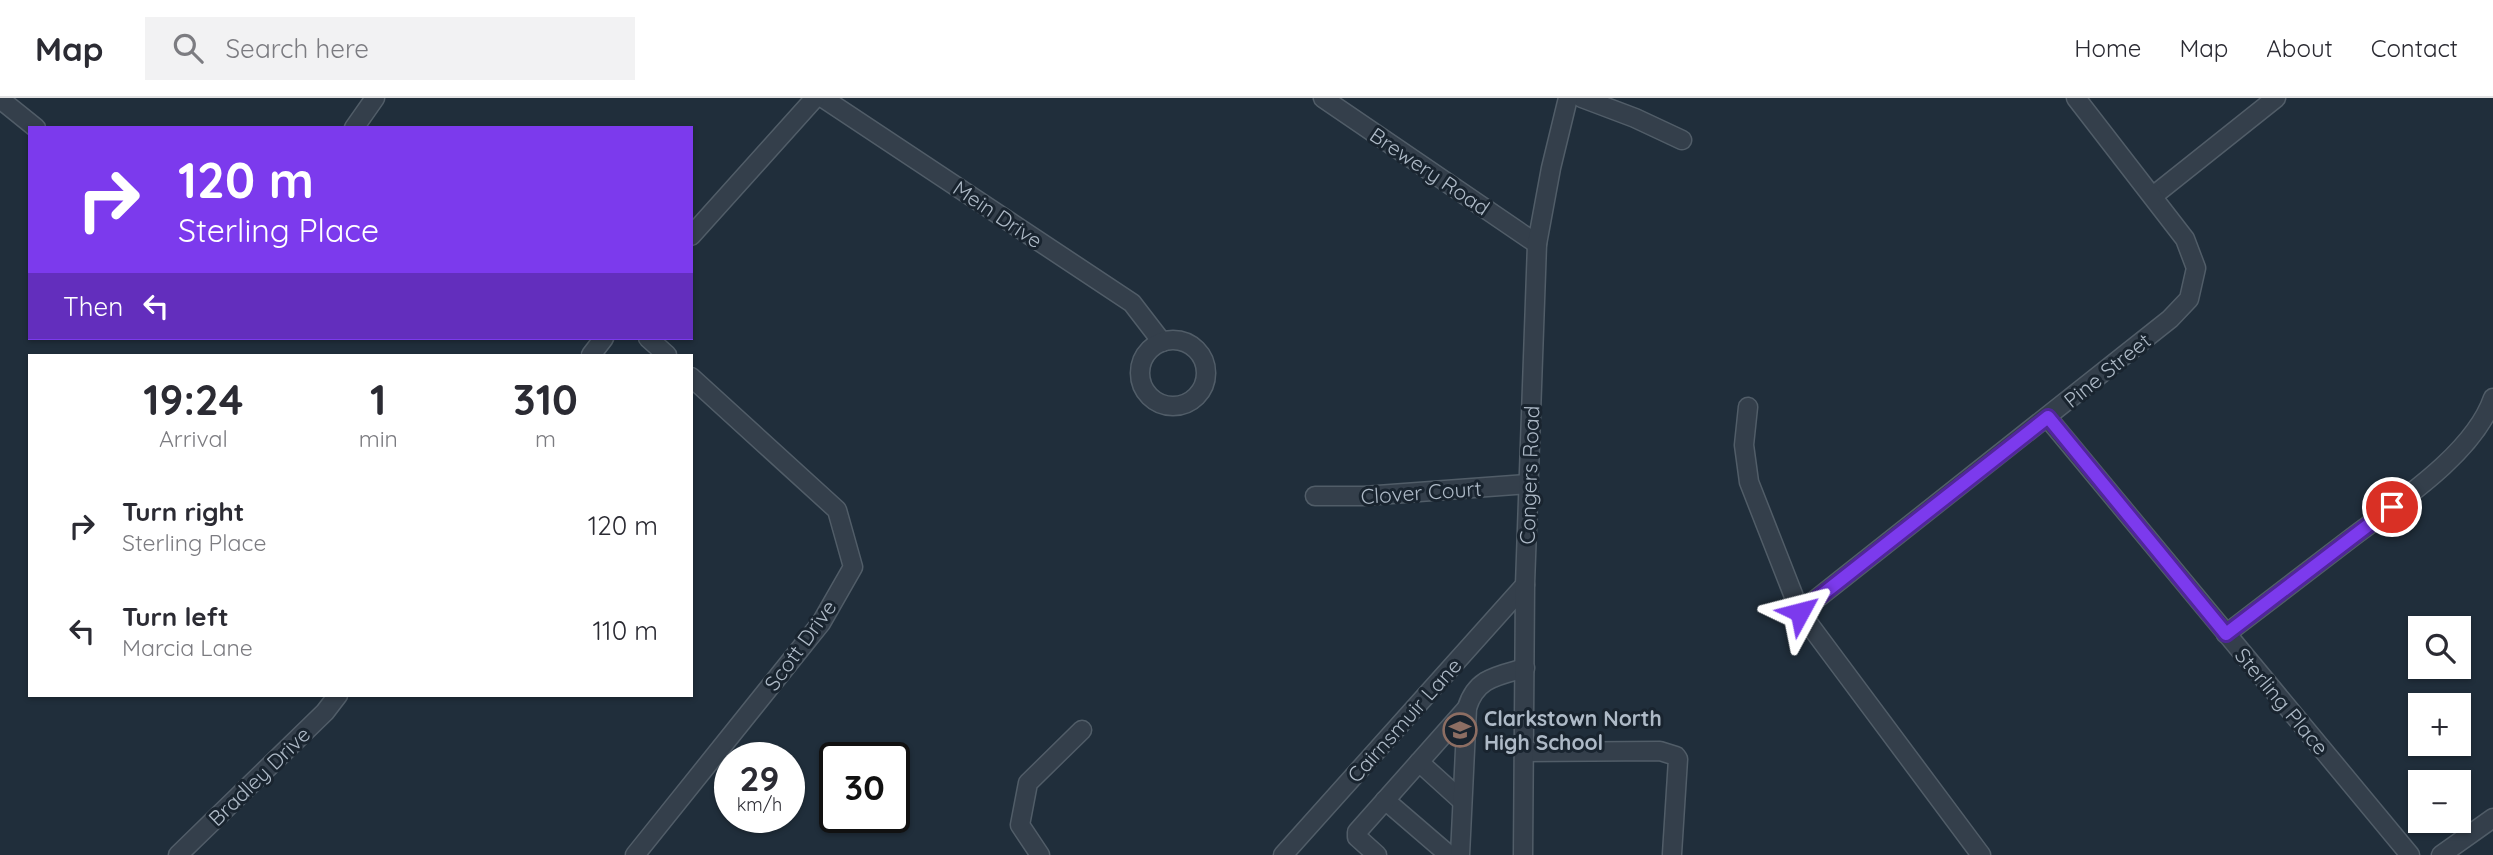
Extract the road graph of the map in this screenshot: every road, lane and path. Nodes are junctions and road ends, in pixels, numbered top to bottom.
1 (375, 98) edge
2 (815, 98) edge
3 (822, 98) edge
4 (1323, 98) edge
5 (1568, 98) edge
6 (1582, 98) edge
7 (2076, 98) edge
8 (2276, 98) edge
9 (0, 99) edge
10 (34, 126) edge
11 (355, 126) edge
12 (1682, 140) dead end
13 (2153, 196) junction
14 (693, 234) edge
15 (1537, 244) junction
16 (602, 340) edge
17 (650, 340) edge
18 (1162, 342) dead end
19 (592, 354) edge
20 (666, 354) edge
21 (693, 379) edge
22 (2493, 398) edge
23 (1748, 407) dead end
24 (2048, 417) junction
25 (1528, 484) junction
26 (1315, 496) dead end
27 (1525, 585) junction
28 (1800, 612) junction
29 (2226, 634) junction
30 (1525, 668) junction
31 (336, 697) edge
32 (1467, 708) junction
33 (1082, 730) dead end
34 (1524, 752) junction
35 (1419, 762) junction
36 (1385, 800) junction
37 (1462, 801) junction
38 (2493, 818) edge
39 (643, 852) edge
40 (1672, 854) edge
41 (178, 855) edge
42 (1040, 855) edge
43 (1283, 855) edge
44 (1377, 855) edge
45 (1448, 855) edge
46 (1460, 855) edge
47 (1523, 855) edge
48 (1981, 855) edge
49 (2410, 855) edge
50 (2441, 855) edge

1 - 11 street
2 - 14 street
3 - 18 street, Mein Drive
4 - 15 street, Brewery Road
5 - 15 street, Congers Road
6 - 12 street
7 - 13 street, Pine Street
8 - 13 street
9 - 10 street
13 - 24 street, Pine Street
15 - 25 street, Congers Road
16 - 19 street
17 - 20 street
21 - 39 street, Scott Drive
22 - 29 street
23 - 28 street
24 - 28 street, Pine Street
24 - 29 street, Sterling Place
25 - 26 street, Clover Court
25 - 27 street, Congers Road
27 - 30 street, Congers Road
27 - 43 street, Cairnsmuir Lane
28 - 48 street
29 - 49 street, Sterling Place
30 - 32 street
30 - 34 street, Congers Road
31 - 41 street, Bradley Drive
32 - 35 street
32 - 37 street
33 - 42 street
34 - 40 street
34 - 47 street, Congers Road
35 - 36 street
35 - 37 street
36 - 44 street
36 - 45 street
37 - 46 street
38 - 50 street

